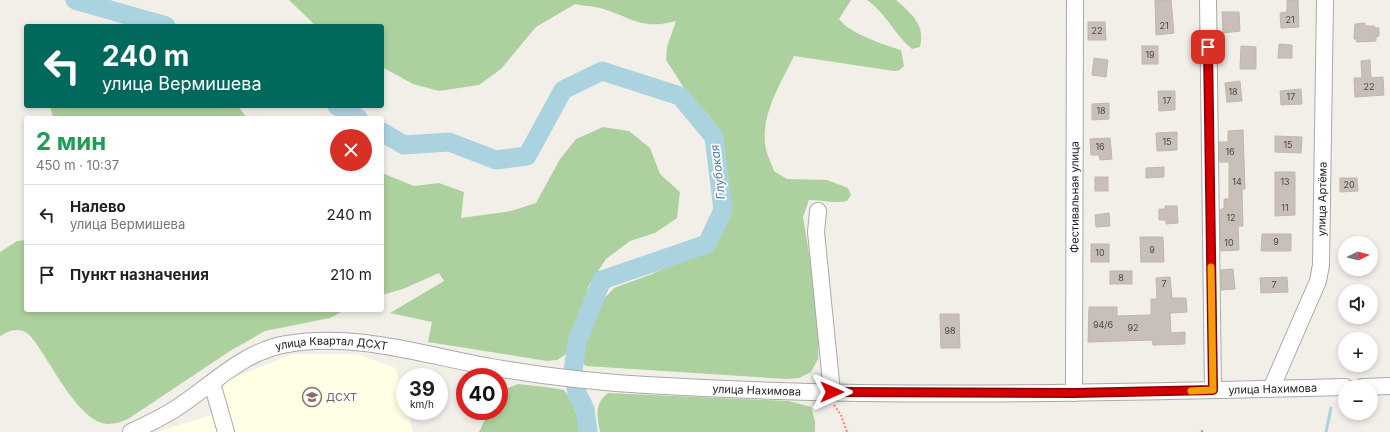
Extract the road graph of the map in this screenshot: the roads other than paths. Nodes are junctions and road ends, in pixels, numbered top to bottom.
1 (1075, 0) edge
2 (1208, 0) edge
3 (1325, 0) edge
4 (818, 211) dead end
5 (554, 376) joint
6 (212, 384) junction
7 (1378, 386) edge
8 (1390, 386) edge
9 (1338, 387) edge
10 (1271, 389) junction
11 (1213, 390) junction
12 (832, 392) junction
13 (1074, 393) junction
14 (130, 432) edge
15 (226, 432) edge

1 - 13 street, Фестивальная улица
2 - 11 street
3 - 10 street, улица Артёма
4 - 12 street
5 - 6 street, улица Квартал ДСХТ
5 - 12 street, улица Нахимова
6 - 14 street, улица Квартал ДСХТ
6 - 15 street
7 - 8 street
9 - 10 street, улица Нахимова
10 - 11 street, улица Нахимова
11 - 13 street, улица Нахимова
12 - 13 street, улица Нахимова

